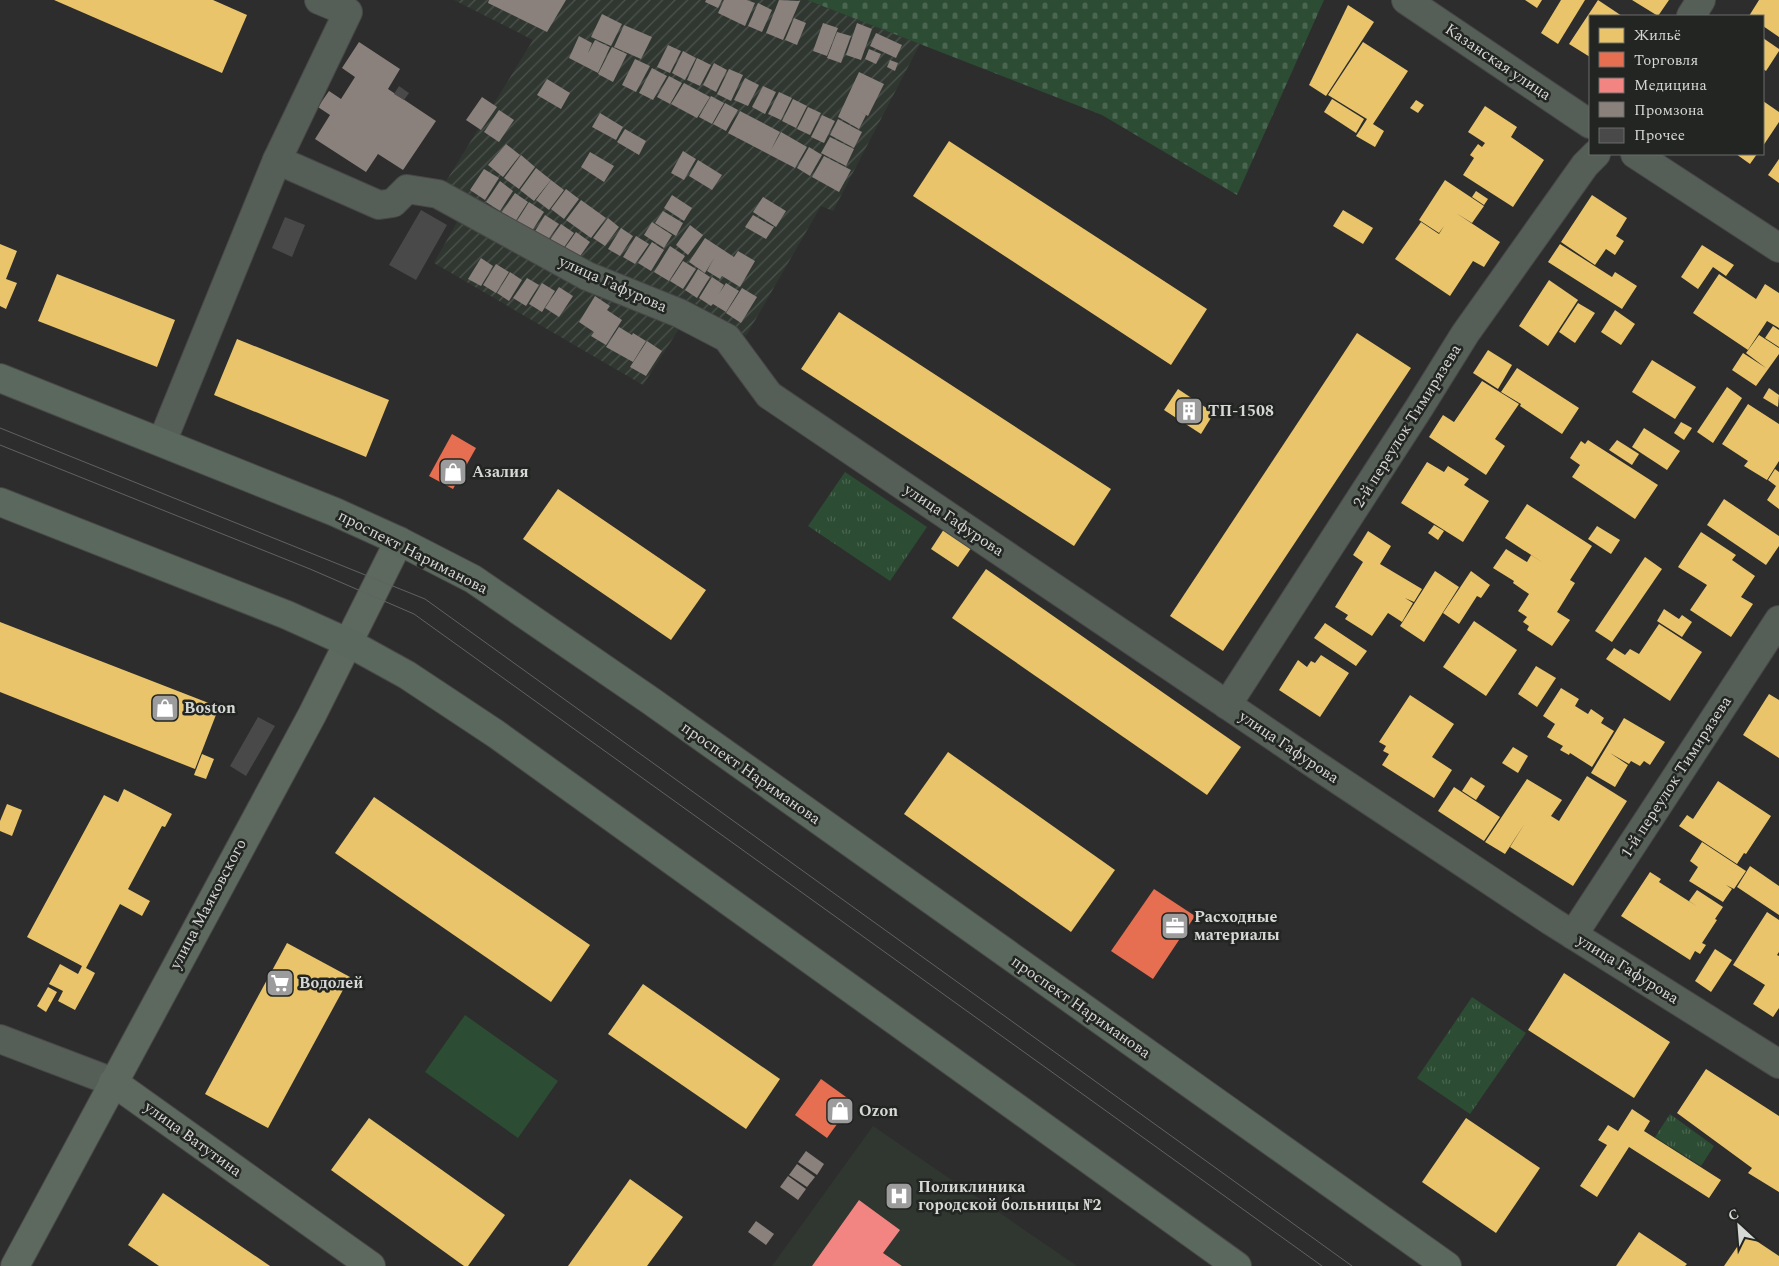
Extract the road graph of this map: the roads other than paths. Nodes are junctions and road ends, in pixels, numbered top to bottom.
1 (319, 0) edge
2 (1406, 0) edge
3 (1701, 0) edge
4 (352, 6) edge
5 (1691, 15) edge
6 (1589, 123) edge
7 (1595, 155) edge
8 (1637, 155) edge
9 (278, 160) junction
10 (1779, 248) edge
11 (0, 378) edge
12 (162, 442) junction
13 (0, 502) edge
14 (399, 541) junction
15 (1779, 620) edge
16 (349, 643) junction
17 (1227, 705) junction
18 (1573, 935) junction
19 (0, 1039) edge
20 (1779, 1064) edge
21 (113, 1082) junction
22 (15, 1266) edge
23 (370, 1266) edge
24 (1237, 1266) edge
25 (1448, 1266) edge

1 - 4 street
2 - 6 street, Казанская улица
3 - 5 street
4 - 9 street
7 - 17 street, 2-й переулок Тимирязева
8 - 10 street
9 - 12 street
9 - 17 street, улица Гафурова
11 - 12 main road, проспект Нариманова
12 - 14 main road, проспект Нариманова
13 - 16 main road
14 - 16 street, улица Маяковского
14 - 25 main road, проспект Нариманова
15 - 18 street, 1-й переулок Тимирязева
16 - 21 street, улица Маяковского
16 - 24 main road
17 - 18 street, улица Гафурова
18 - 20 street, улица Гафурова
19 - 21 street, улица Ватутина
21 - 22 street, улица Маяковского
21 - 23 street, улица Ватутина

